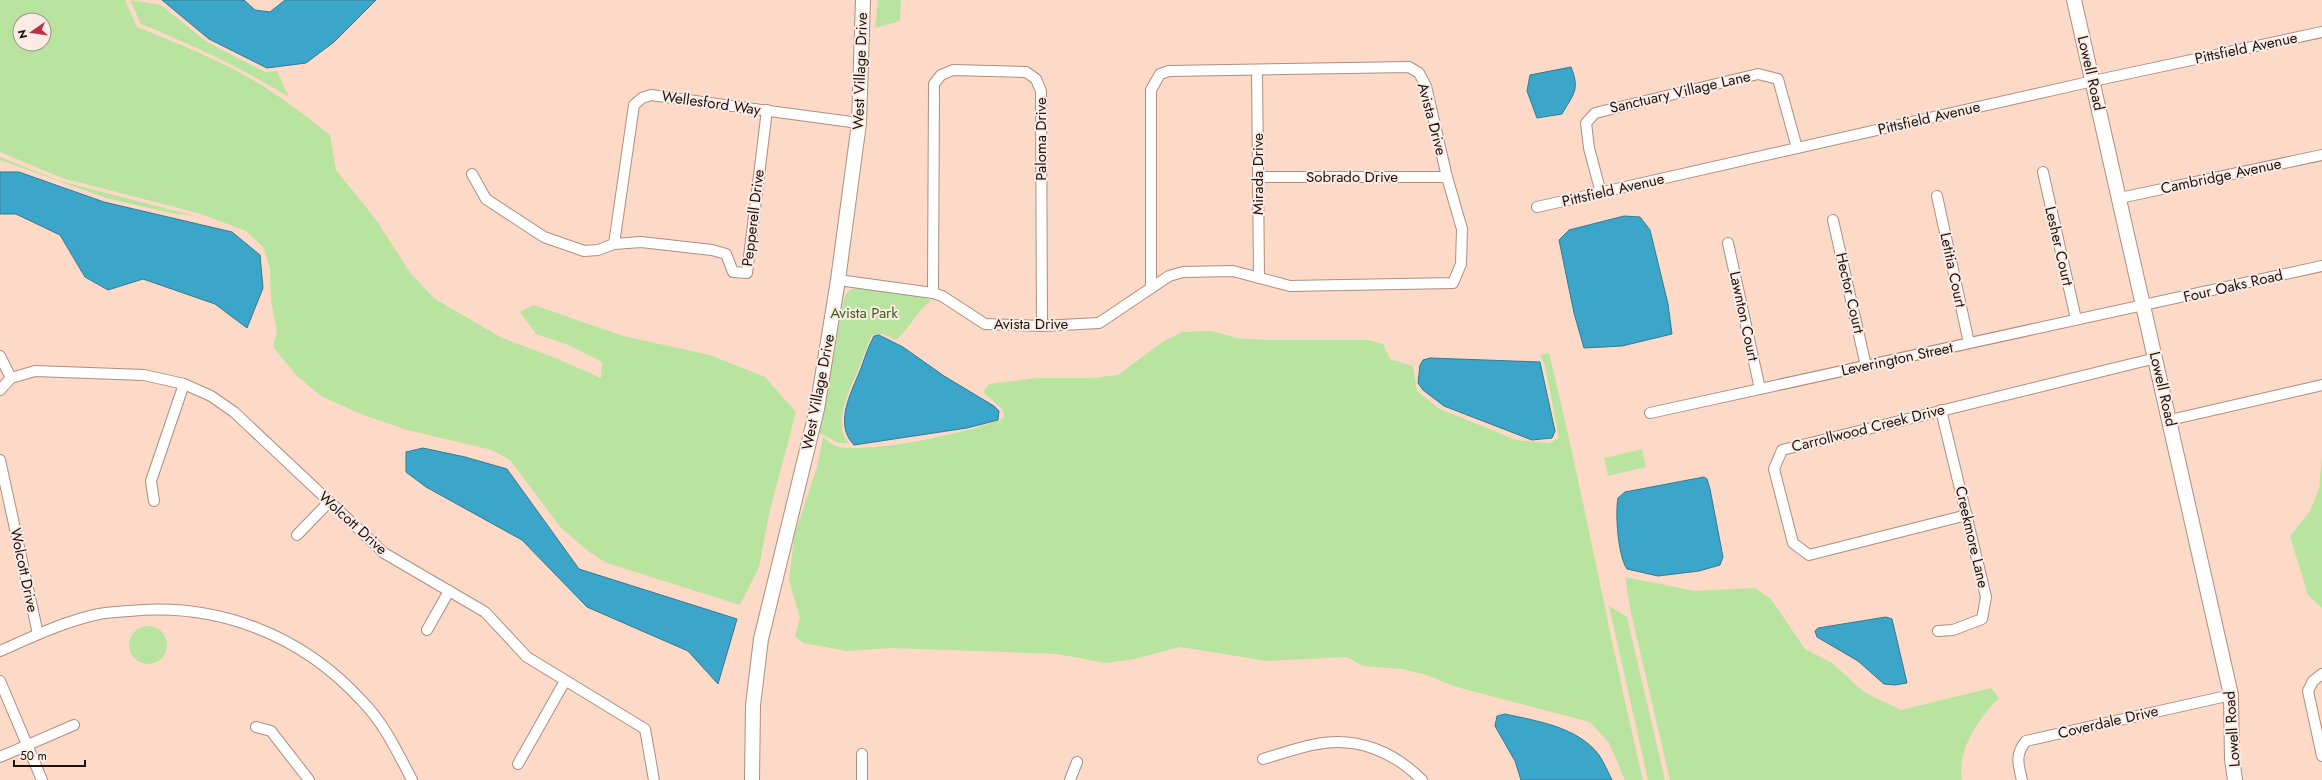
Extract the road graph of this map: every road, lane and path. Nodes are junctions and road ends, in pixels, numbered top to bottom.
1 (863, 0) edge
2 (2074, 0) edge
3 (2322, 32) edge
4 (1257, 70) junction
5 (2093, 81) junction
6 (767, 110) junction
7 (859, 123) junction
8 (1797, 148) junction
9 (2322, 155) edge
10 (2043, 172) dead end
11 (472, 174) dead end
12 (1258, 177) junction
13 (1447, 177) junction
14 (1601, 192) junction
15 (1937, 196) dead end
16 (2120, 198) junction
17 (1537, 207) dead end
18 (1833, 220) dead end
19 (1728, 243) dead end
20 (614, 244) junction
21 (2322, 266) edge
22 (1258, 278) junction
23 (838, 280) junction
24 (1150, 288) junction
25 (933, 292) junction
26 (2144, 306) junction
27 (2076, 320) junction
28 (1042, 326) junction
29 (1969, 343) junction
30 (0, 356) edge
31 (2156, 358) junction
32 (1866, 366) junction
33 (11, 378) junction
34 (184, 384) junction
35 (2322, 385) edge
36 (1760, 389) junction
37 (0, 390) edge
38 (1941, 410) junction
39 (1650, 413) dead end
40 (2170, 420) junction
41 (0, 460) edge
42 (154, 501) dead end
43 (328, 502) junction
44 (1967, 515) junction
45 (297, 535) dead end
46 (449, 591) junction
47 (427, 630) dead end
48 (1938, 631) dead end
49 (38, 634) junction
50 (0, 651) edge
51 (2322, 674) edge
52 (0, 681) edge
53 (565, 681) junction
54 (2231, 695) junction
55 (74, 725) dead end
56 (256, 727) dead end
57 (28, 745) junction
58 (862, 754) dead end
59 (2322, 756) edge
60 (0, 757) edge
61 (1263, 759) dead end
62 (1077, 762) dead end
63 (518, 764) dead end
64 (42, 780) edge
65 (309, 780) edge
66 (412, 780) edge
67 (654, 780) edge
68 (752, 780) edge
69 (862, 780) edge
70 (1070, 780) edge
71 (1422, 780) edge
72 (2022, 780) edge
73 (2235, 780) edge

1 - 7 street, West Village Drive
2 - 5 street, Lowell Road
3 - 5 street, Pittsfield Avenue
4 - 12 street, Mirada Drive
4 - 13 street, Avista Drive
4 - 24 street, Avista Drive
5 - 8 street, Pittsfield Avenue
5 - 16 street, Lowell Road
6 - 7 street, Wellesford Way
6 - 20 street, Wellesford Way
6 - 20 street, Pepperell Drive
7 - 23 street, West Village Drive
8 - 14 street, Pittsfield Avenue
8 - 14 street, Sanctuary Village Lane
9 - 16 street, Cambridge Avenue
10 - 27 street, Lesher Court
11 - 20 street, Pepperell Drive
12 - 13 street, Sobrado Drive
12 - 22 street, Mirada Drive
13 - 22 street, Avista Drive
14 - 17 street, Pittsfield Avenue
15 - 29 street, Letitia Court
16 - 26 street, Lowell Road
18 - 32 street, Hector Court
19 - 36 street, Lawnton Court
21 - 26 street, Four Oaks Road
22 - 24 street, Avista Drive
23 - 25 street, Avista Drive
23 - 68 street, West Village Drive
24 - 28 street, Avista Drive
25 - 28 street, Avista Drive
25 - 28 street, Paloma Drive
26 - 27 street, Leverington Street
26 - 31 street, Lowell Road
27 - 29 street, Leverington Street
29 - 32 street, Leverington Street
30 - 33 street
31 - 38 street, Carrollwood Creek Drive
31 - 40 street, Lowell Road
32 - 36 street, Leverington Street
33 - 34 street, Wolcott Drive
33 - 37 street
34 - 42 street
34 - 43 street, Wolcott Drive
35 - 40 street
36 - 39 street, Leverington Street
38 - 44 street, Creekmore Lane
38 - 44 street, Carrollwood Creek Drive
40 - 54 street, Lowell Road
41 - 49 street, Wolcott Drive
43 - 45 street
43 - 46 street, Wolcott Drive
44 - 48 street, Creekmore Lane
46 - 47 street
46 - 53 street, Wolcott Drive
49 - 50 street
49 - 66 street
51 - 59 street
52 - 57 street
53 - 63 street
53 - 67 street, Wolcott Drive
54 - 72 street, Coverdale Drive
54 - 73 street, Lowell Road
55 - 57 street
56 - 65 street
57 - 60 street
57 - 64 street
58 - 69 street
61 - 71 street
62 - 70 street

